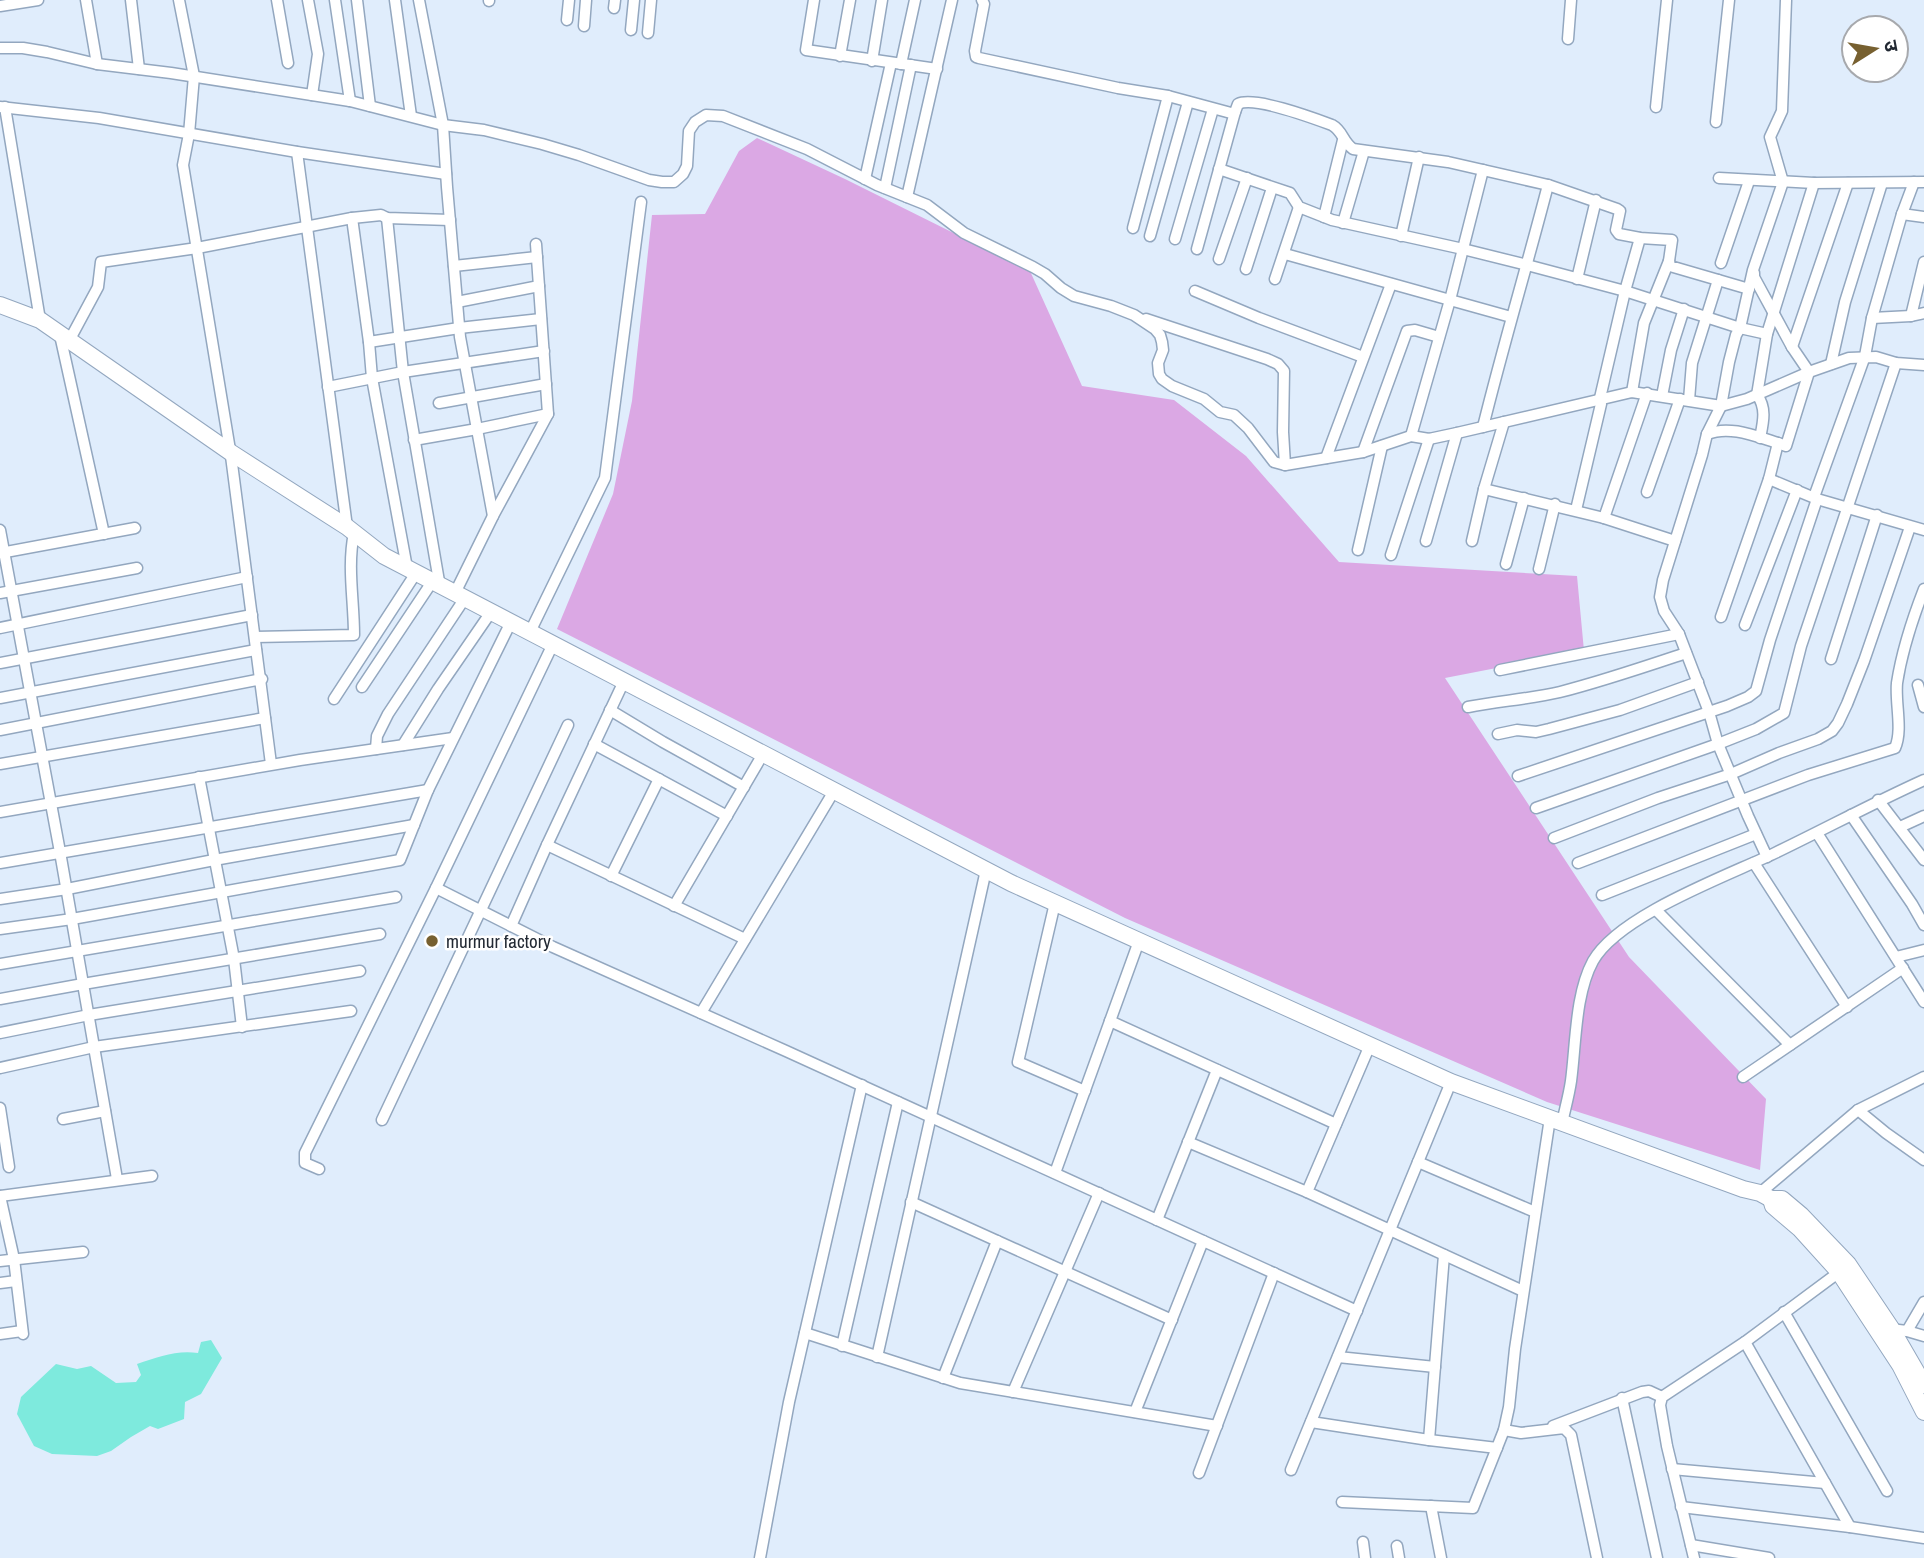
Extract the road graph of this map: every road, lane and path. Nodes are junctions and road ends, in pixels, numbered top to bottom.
1 (38, 0) edge
2 (86, 0) edge
3 (131, 0) edge
4 (179, 0) edge
5 (277, 0) edge
6 (308, 0) edge
7 (335, 0) edge
8 (357, 0) edge
9 (395, 0) edge
10 (419, 0) edge
11 (569, 0) edge
12 (586, 0) edge
13 (634, 0) edge
14 (651, 0) edge
15 (814, 0) edge
16 (850, 0) edge
17 (882, 0) edge
18 (915, 0) edge
19 (952, 0) edge
20 (984, 0) edge
21 (1571, 0) edge
22 (1667, 0) edge
23 (1729, 0) edge
24 (1786, 0) edge
25 (0, 6) edge
26 (567, 20) dead end
27 (584, 26) dead end
28 (631, 30) dead end
29 (648, 33) dead end
30 (1569, 39) dead end
31 (0, 48) edge
32 (840, 56) junction
33 (873, 61) junction
34 (288, 63) dead end
35 (97, 64) junction
36 (901, 64) junction
37 (139, 69) junction
38 (937, 69) junction
39 (194, 76) junction
40 (312, 95) junction
41 (1168, 96) junction
42 (350, 101) junction
43 (1188, 102) junction
44 (370, 106) junction
45 (3, 107) edge
46 (1656, 107) dead end
47 (1213, 109) junction
48 (1235, 112) junction
49 (411, 116) junction
50 (1716, 122) dead end
51 (443, 125) junction
52 (189, 134) junction
53 (1343, 140) junction
54 (1364, 151) junction
55 (297, 152) junction
56 (1419, 158) junction
57 (1219, 169) junction
58 (1483, 170) junction
59 (446, 174) junction
60 (1247, 178) junction
61 (1719, 178) dead end
62 (865, 179) junction
63 (1749, 181) junction
64 (1783, 182) junction
65 (1919, 182) edge
66 (1814, 183) junction
67 (1848, 183) junction
68 (1882, 183) junction
69 (1548, 185) junction
70 (885, 188) junction
71 (1272, 188) junction
72 (907, 197) junction
73 (1596, 200) junction
74 (641, 202) dead end
75 (1299, 207) junction
76 (1902, 214) junction
77 (1324, 217) junction
78 (1924, 217) edge
79 (352, 218) junction
80 (387, 218) junction
81 (450, 220) junction
82 (1343, 223) junction
83 (306, 227) junction
84 (1133, 228) dead end
85 (1150, 236) dead end
86 (1401, 236) junction
87 (1640, 238) junction
88 (1175, 239) dead end
89 (536, 244) dead end
90 (197, 248) junction
91 (1197, 248) dead end
92 (1463, 249) junction
93 (1285, 254) junction
94 (537, 257) junction
95 (1219, 258) dead end
96 (1669, 261) junction
97 (1924, 262) edge
98 (1721, 263) dead end
99 (1527, 265) junction
100 (454, 266) junction
101 (1246, 269) dead end
102 (1754, 270) junction
103 (1275, 279) dead end
104 (1577, 279) junction
105 (1718, 280) junction
106 (1391, 284) junction
107 (539, 286) junction
108 (1749, 289) junction
109 (1195, 291) dead end
110 (1625, 291) junction
111 (1450, 300) junction
112 (1653, 300) junction
113 (457, 302) junction
114 (0, 305) edge
115 (1684, 309) junction
116 (1924, 313) edge
117 (1773, 314) junction
118 (1134, 315) junction
119 (1707, 316) junction
120 (1911, 316) junction
121 (1511, 317) junction
122 (1872, 318) junction
123 (541, 319) junction
124 (40, 320) junction
125 (459, 328) junction
126 (1740, 328) junction
127 (1767, 334) junction
128 (398, 337) junction
129 (1439, 337) junction
130 (65, 338) junction
131 (369, 342) junction
132 (1792, 347) junction
133 (544, 352) junction
134 (1864, 356) junction
135 (1363, 357) junction
136 (465, 362) junction
137 (1896, 363) junction
138 (1831, 364) junction
139 (1924, 365) edge
140 (403, 372) junction
141 (1810, 372) junction
142 (372, 378) junction
143 (546, 384) junction
144 (328, 387) junction
145 (1632, 392) junction
146 (1647, 393) junction
147 (1757, 395) junction
148 (1662, 396) junction
149 (471, 397) junction
150 (1600, 398) junction
151 (1684, 400) junction
152 (439, 403) dead end
153 (1721, 406) junction
154 (548, 414) junction
155 (1504, 422) junction
156 (1483, 427) junction
157 (477, 429) junction
158 (1457, 433) junction
159 (1707, 434) junction
160 (1410, 436) junction
161 (1760, 438) junction
162 (1429, 439) junction
163 (415, 440) junction
164 (1779, 443) junction
165 (1382, 446) junction
166 (230, 452) junction
167 (1363, 452) junction
168 (1326, 458) junction
169 (1285, 465) junction
170 (1769, 479) junction
171 (1484, 489) junction
172 (1797, 490) junction
173 (1647, 492) dead end
174 (1524, 498) junction
175 (1816, 498) junction
176 (1555, 504) junction
177 (1848, 507) junction
178 (1576, 510) junction
179 (1877, 515) junction
180 (493, 516) junction
181 (1604, 518) junction
182 (1910, 527) junction
183 (135, 528) dead end
184 (0, 530) edge
185 (351, 530) junction
186 (1924, 530) edge
187 (104, 534) junction
188 (1426, 541) dead end
189 (1472, 541) dead end
190 (1675, 541) junction
191 (1358, 550) dead end
192 (2, 553) edge
193 (1391, 555) dead end
194 (1506, 564) dead end
195 (136, 568) dead end
196 (1539, 569) dead end
197 (412, 571) junction
198 (247, 578) junction
199 (1924, 589) edge
200 (448, 590) junction
201 (6, 592) edge
202 (491, 612) junction
203 (252, 615) junction
204 (1721, 617) dead end
205 (511, 622) junction
206 (18, 625) junction
207 (1745, 625) dead end
208 (0, 628) edge
209 (530, 632) junction
210 (1679, 634) junction
211 (255, 637) junction
212 (553, 644) junction
213 (256, 650) junction
214 (1686, 653) junction
215 (24, 659) junction
216 (1831, 659) dead end
217 (0, 663) edge
218 (1500, 670) dead end
219 (261, 679) junction
220 (624, 681) junction
221 (1698, 682) junction
222 (1918, 685) dead end
223 (362, 687) dead end
224 (30, 692) junction
225 (0, 698) edge
226 (334, 699) dead end
227 (1468, 707) dead end
228 (1924, 707) edge
229 (610, 710) junction
230 (1709, 712) junction
231 (265, 718) junction
232 (36, 723) junction
233 (568, 725) dead end
234 (0, 730) edge
235 (1497, 734) dead end
236 (453, 738) junction
237 (594, 744) junction
238 (1718, 744) junction
239 (404, 745) junction
240 (376, 749) junction
241 (763, 754) junction
242 (42, 756) junction
243 (0, 764) edge
244 (271, 764) junction
245 (1731, 774) junction
246 (1518, 776) dead end
247 (200, 777) junction
248 (659, 779) junction
249 (1924, 780) edge
250 (744, 787) junction
251 (428, 790) junction
252 (834, 791) junction
253 (1741, 800) junction
254 (1878, 800) junction
255 (51, 804) junction
256 (1536, 808) dead end
257 (0, 812) edge
258 (1851, 815) junction
259 (727, 816) junction
260 (1924, 816) edge
261 (414, 825) junction
262 (209, 827) junction
263 (1900, 827) junction
264 (1817, 833) junction
265 (1756, 834) junction
266 (1554, 838) dead end
267 (547, 845) junction
268 (60, 852) junction
269 (1922, 855) edge
270 (1768, 857) junction
271 (214, 860) junction
272 (0, 863) edge
273 (1578, 863) dead end
274 (1754, 863) junction
275 (986, 870) junction
276 (611, 876) junction
277 (436, 888) junction
278 (67, 889) junction
279 (221, 892) junction
280 (1602, 895) dead end
281 (396, 897) dead end
282 (0, 899) edge
283 (1055, 903) junction
284 (674, 905) junction
285 (1656, 910) junction
286 (481, 911) junction
287 (72, 919) junction
288 (228, 925) junction
289 (1924, 925) edge
290 (511, 926) junction
291 (0, 929) edge
292 (380, 934) dead end
293 (745, 939) junction
294 (1139, 941) junction
295 (77, 949) junction
296 (1924, 950) edge
297 (1896, 957) junction
298 (234, 959) junction
299 (0, 964) edge
300 (1903, 968) junction
301 (360, 971) dead end
302 (83, 984) junction
303 (1920, 988) edge
304 (239, 990) junction
305 (0, 999) edge
306 (1924, 1002) edge
307 (1847, 1007) junction
308 (351, 1011) dead end
309 (701, 1013) junction
310 (89, 1015) junction
311 (1110, 1021) junction
312 (242, 1027) junction
313 (0, 1033) edge
314 (1370, 1045) junction
315 (1790, 1045) junction
316 (94, 1047) junction
317 (0, 1068) edge
318 (1217, 1070) junction
319 (1743, 1077) dead end
320 (1924, 1077) edge
321 (1451, 1082) junction
322 (862, 1085) junction
323 (1085, 1091) junction
324 (898, 1102) junction
325 (0, 1108) edge
326 (1858, 1110) junction
327 (105, 1111) junction
328 (930, 1116) junction
329 (63, 1119) dead end
330 (382, 1120) dead end
331 (1556, 1121) junction
332 (1336, 1124) junction
333 (1188, 1142) junction
334 (1924, 1160) edge
335 (1418, 1162) junction
336 (9, 1167) dead end
337 (318, 1169) dead end
338 (1055, 1174) junction
339 (152, 1176) dead end
340 (117, 1179) junction
341 (1307, 1192) junction
342 (1099, 1193) junction
343 (0, 1196) edge
344 (1765, 1196) junction
345 (911, 1202) junction
346 (1535, 1212) junction
347 (1157, 1220) junction
348 (3, 1221) edge
349 (1390, 1230) junction
350 (5, 1241) edge
351 (997, 1241) junction
352 (1203, 1241) junction
353 (83, 1252) dead end
354 (1444, 1255) junction
355 (14, 1259) junction
356 (0, 1261) edge
357 (1843, 1268) junction
358 (1065, 1272) junction
359 (1275, 1273) junction
360 (16, 1281) junction
361 (0, 1283) edge
362 (1523, 1290) junction
363 (1924, 1301) edge
364 (1357, 1311) junction
365 (1784, 1312) junction
366 (1172, 1320) junction
367 (1892, 1331) junction
368 (0, 1334) edge
369 (805, 1334) junction
370 (1924, 1336) edge
371 (1745, 1342) junction
372 (842, 1346) junction
373 (877, 1357) junction
374 (1338, 1357) junction
375 (1435, 1367) junction
376 (943, 1378) junction
377 (1924, 1385) edge
378 (1013, 1392) junction
379 (1662, 1397) junction
380 (1622, 1398) junction
381 (1135, 1412) junction
382 (1924, 1412) edge
383 (1311, 1422) junction
384 (1217, 1426) junction
385 (1504, 1430) junction
386 (1541, 1431) junction
387 (1429, 1440) junction
388 (1497, 1448) junction
389 (1672, 1469) junction
390 (1291, 1470) dead end
391 (1199, 1473) dead end
392 (1825, 1483) junction
393 (1887, 1492) dead end
394 (1342, 1502) dead end
395 (1431, 1506) junction
396 (1681, 1507) junction
397 (1850, 1527) junction
398 (1924, 1538) edge
399 (1363, 1542) dead end
400 (1690, 1545) junction
401 (1397, 1546) dead end
402 (760, 1558) edge
403 (1364, 1558) edge
404 (1399, 1558) edge
405 (1441, 1558) edge
406 (1597, 1558) edge
407 (1657, 1558) edge
408 (1694, 1558) edge
409 (1769, 1558) edge

1 - 25 street
2 - 35 street
3 - 37 street
4 - 39 street
5 - 34 street
6 - 40 street
7 - 42 street
8 - 44 street
9 - 49 street
10 - 51 street
11 - 26 street
12 - 27 street
13 - 28 street
14 - 29 street
15 - 32 street
16 - 32 street
17 - 33 street
18 - 36 street
19 - 38 street
20 - 41 street
21 - 30 street
22 - 46 street
23 - 50 street
24 - 64 street
31 - 35 street
32 - 33 street
33 - 36 street
35 - 37 street
36 - 38 street
36 - 62 street
36 - 70 street
37 - 39 street
38 - 72 street
39 - 40 street
39 - 52 street
40 - 42 street
41 - 43 street
41 - 84 street
42 - 44 street
43 - 47 street
43 - 85 street
44 - 49 street
45 - 52 street
45 - 124 street
47 - 48 street
47 - 88 street
48 - 53 street
48 - 57 street
49 - 51 street
51 - 59 street
51 - 62 street
52 - 55 street
52 - 90 street
53 - 54 street
53 - 77 street
54 - 56 street
54 - 82 street
55 - 59 street
55 - 83 street
56 - 58 street
56 - 86 street
57 - 60 street
57 - 91 street
58 - 69 street
58 - 92 street
59 - 81 street
60 - 71 street
60 - 95 street
61 - 63 street
62 - 70 street
63 - 64 street
63 - 98 street
64 - 66 street
64 - 102 street
65 - 68 street
65 - 76 street
66 - 67 street
66 - 117 street
67 - 68 street
67 - 132 street
68 - 138 street
69 - 73 street
69 - 99 street
70 - 72 street
71 - 75 street
71 - 101 street
72 - 118 street
73 - 87 street
73 - 104 street
74 - 209 street
75 - 77 street
75 - 93 street
76 - 78 street
76 - 122 street
77 - 82 street
79 - 80 street
79 - 83 street
79 - 131 street
80 - 81 street
80 - 128 street
81 - 100 street
82 - 86 street
83 - 90 street
83 - 144 street
86 - 92 street
87 - 96 street
87 - 110 street
89 - 94 street
90 - 130 street
90 - 166 street
92 - 99 street
92 - 111 street
93 - 103 street
93 - 106 street
94 - 100 street
94 - 107 street
96 - 105 street
96 - 112 street
97 - 120 street
99 - 104 street
99 - 121 street
100 - 113 street
102 - 108 street
102 - 117 street
104 - 110 street
105 - 108 street
105 - 119 street
106 - 111 street
106 - 135 street
107 - 113 street
107 - 123 street
108 - 126 street
109 - 135 street
110 - 112 street
110 - 150 street
111 - 121 street
111 - 129 street
112 - 115 street
112 - 145 street
113 - 125 street
114 - 124 street
115 - 119 street
115 - 148 street
116 - 120 street
117 - 127 street
117 - 132 street
118 - 169 street
118 - 169 street
119 - 126 street
119 - 151 street
120 - 122 street
121 - 156 street
122 - 134 street
123 - 125 street
123 - 133 street
124 - 130 street
125 - 128 street
125 - 136 street
126 - 127 street
126 - 153 street
127 - 147 street
128 - 131 street
128 - 140 street
129 - 160 street
129 - 167 street
130 - 166 street
130 - 187 street
131 - 142 street
132 - 141 street
133 - 136 street
133 - 143 street
134 - 137 street
134 - 138 street
134 - 175 street
135 - 168 street
136 - 140 street
136 - 149 street
137 - 139 street
137 - 177 street
138 - 141 street
140 - 142 street
140 - 163 street
141 - 147 street
141 - 164 street
142 - 144 street
142 - 197 street
143 - 149 street
143 - 154 street
144 - 185 street
145 - 146 street
145 - 150 street
146 - 148 street
146 - 181 street
147 - 153 street
147 - 161 street
148 - 151 street
149 - 152 street
149 - 157 street
150 - 155 street
150 - 178 street
151 - 153 street
151 - 173 street
153 - 159 street
154 - 157 street
154 - 180 street
155 - 156 street
155 - 171 street
156 - 158 street
157 - 163 street
157 - 180 street
158 - 162 street
158 - 188 street
159 - 161 street
159 - 190 street
160 - 162 street
160 - 165 street
161 - 164 street
162 - 193 street
163 - 200 street
164 - 170 street
165 - 167 street
165 - 191 street
166 - 185 street
166 - 198 street
167 - 168 street
168 - 169 street
170 - 172 street
170 - 204 street
171 - 174 street
171 - 189 street
172 - 175 street
172 - 207 street
174 - 176 street
174 - 194 street
175 - 177 street
175 - 230 street
176 - 178 street
176 - 196 street
177 - 179 street
177 - 238 street
178 - 181 street
179 - 182 street
179 - 216 street
180 - 200 street
181 - 190 street
182 - 186 street
182 - 245 street
183 - 187 street
184 - 192 street
185 - 197 street
185 - 211 street
187 - 192 street
190 - 210 street
192 - 201 street
195 - 201 street
197 - 200 street
197 - 226 street
198 - 203 street
198 - 206 street
199 - 253 street
200 - 202 street
200 - 223 street
200 - 240 street
201 - 206 street
202 - 205 street
202 - 239 street
203 - 211 street
203 - 215 street
205 - 209 street
205 - 236 street
206 - 208 street
206 - 215 street
209 - 212 street
210 - 214 street
210 - 218 street
211 - 213 street
212 - 220 street
212 - 277 street
213 - 219 street
213 - 224 street
214 - 221 street
214 - 227 street
215 - 217 street
215 - 224 street
219 - 231 street
219 - 232 street
220 - 229 street
220 - 241 street
221 - 230 street
221 - 235 street
222 - 228 street
224 - 225 street
224 - 232 street
229 - 237 street
229 - 250 street
230 - 238 street
230 - 246 street
231 - 242 street
231 - 244 street
232 - 234 street
232 - 242 street
233 - 286 street
236 - 239 street
236 - 251 street
237 - 248 street
237 - 267 street
238 - 245 street
238 - 256 street
239 - 240 street
240 - 244 street
241 - 250 street
241 - 252 street
242 - 243 street
242 - 255 street
244 - 247 street
245 - 253 street
245 - 266 street
247 - 255 street
247 - 262 street
248 - 259 street
248 - 276 street
249 - 254 street
250 - 259 street
251 - 261 street
251 - 262 street
252 - 275 street
252 - 293 street
253 - 265 street
253 - 273 street
254 - 258 street
254 - 263 street
255 - 257 street
255 - 268 street
258 - 264 street
258 - 289 street
259 - 284 street
260 - 263 street
261 - 271 street
261 - 279 street
262 - 268 street
262 - 271 street
263 - 269 street
264 - 270 street
264 - 297 street
265 - 270 street
265 - 280 street
267 - 276 street
267 - 290 street
268 - 272 street
268 - 278 street
270 - 274 street
271 - 278 street
271 - 279 street
274 - 285 street
274 - 307 street
275 - 283 street
275 - 328 street
276 - 284 street
277 - 286 street
277 - 337 street
278 - 282 street
278 - 287 street
279 - 287 street
279 - 288 street
281 - 288 street
283 - 294 street
283 - 323 street
284 - 293 street
285 - 315 street
285 - 331 street
286 - 290 street
286 - 330 street
287 - 291 street
287 - 295 street
288 - 295 street
288 - 298 street
290 - 309 street
292 - 298 street
293 - 309 street
294 - 311 street
294 - 314 street
295 - 299 street
295 - 302 street
296 - 297 street
297 - 300 street
298 - 302 street
298 - 304 street
300 - 303 street
300 - 307 street
301 - 304 street
302 - 305 street
302 - 310 street
303 - 306 street
304 - 310 street
304 - 312 street
307 - 315 street
308 - 312 street
309 - 322 street
310 - 313 street
310 - 316 street
311 - 318 street
311 - 323 street
312 - 316 street
314 - 321 street
314 - 332 street
315 - 319 street
316 - 317 street
316 - 327 street
318 - 332 street
318 - 333 street
320 - 326 street
321 - 331 street
321 - 335 street
322 - 324 street
322 - 369 street
323 - 338 street
324 - 328 street
324 - 372 street
325 - 336 street
326 - 334 street
326 - 344 street
327 - 329 street
327 - 340 street
328 - 338 street
328 - 345 street
331 - 344 street
331 - 346 street
332 - 341 street
333 - 341 street
333 - 347 street
335 - 346 street
335 - 349 street
338 - 342 street
339 - 340 street
340 - 343 street
341 - 349 street
342 - 347 street
342 - 358 street
343 - 348 street
344 - 357 street
345 - 351 street
345 - 373 street
346 - 362 street
347 - 352 street
348 - 350 street
349 - 354 street
349 - 364 street
350 - 355 street
351 - 358 street
351 - 376 street
352 - 359 street
352 - 366 street
353 - 355 street
354 - 362 street
354 - 375 street
355 - 356 street
355 - 360 street
357 - 365 street
357 - 367 street
358 - 366 street
358 - 378 street
359 - 364 street
359 - 384 street
360 - 361 street
360 - 368 street
362 - 385 street
363 - 367 street
364 - 374 street
365 - 371 street
365 - 393 street
366 - 381 street
367 - 370 street
367 - 377 street
367 - 382 street
369 - 372 street
369 - 402 street
371 - 379 street
371 - 392 street
372 - 373 street
373 - 376 street
374 - 375 street
374 - 383 street
375 - 387 street
376 - 378 street
378 - 381 street
379 - 380 street
379 - 389 street
380 - 386 street
380 - 407 street
381 - 384 street
383 - 387 street
383 - 390 street
384 - 391 street
385 - 386 street
385 - 388 street
386 - 406 street
387 - 388 street
388 - 395 street
389 - 392 street
389 - 396 street
392 - 397 street
394 - 395 street
395 - 405 street
396 - 397 street
396 - 400 street
397 - 398 street
399 - 403 street
400 - 408 street
400 - 409 street
401 - 404 street

